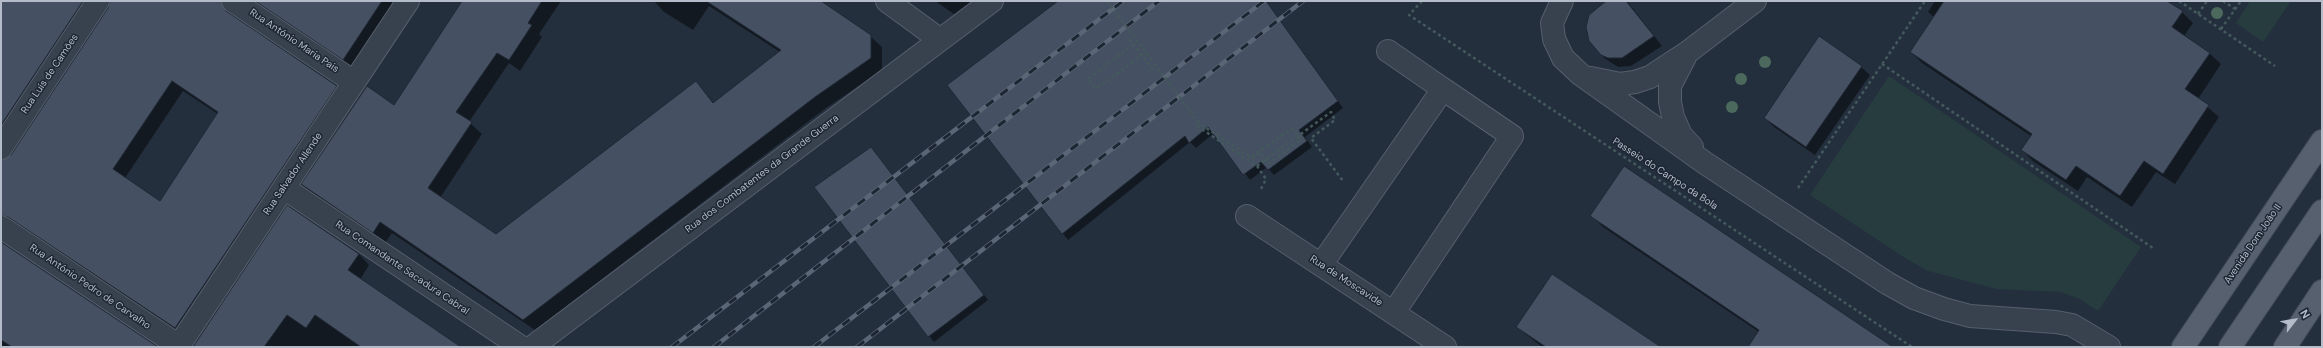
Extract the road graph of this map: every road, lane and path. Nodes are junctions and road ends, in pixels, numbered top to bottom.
1 (98, 1) edge
2 (233, 1) edge
3 (408, 1) edge
4 (887, 1) edge
5 (992, 1) edge
6 (1106, 1) edge
7 (1422, 1) edge
8 (1562, 1) edge
9 (1755, 1) edge
10 (1925, 1) edge
11 (2179, 1) edge
12 (2207, 1) edge
13 (2223, 1) edge
14 (2241, 1) edge
15 (2235, 9) junction
16 (2198, 14) junction
17 (2222, 29) junction
18 (1129, 39) dead end
19 (940, 40) junction
20 (1134, 44) junction
21 (1146, 52) junction
22 (1388, 52) dead end
23 (1688, 52) junction
24 (1142, 55) junction
25 (1882, 64) junction
26 (2276, 66) dead end
27 (1154, 71) dead end
28 (1580, 74) junction
29 (354, 82) junction
30 (1443, 89) junction
31 (1197, 126) dead end
32 (2322, 141) edge
33 (1, 148) edge
34 (1247, 160) junction
35 (1705, 163) junction
36 (1257, 166) junction
37 (1266, 179) dead end
38 (284, 188) junction
39 (1362, 206) junction
40 (2322, 211) edge
41 (1781, 213) junction
42 (1247, 216) dead end
43 (1, 227) edge
44 (2153, 248) dead end
45 (1321, 265) junction
46 (2322, 291) edge
47 (1394, 312) junction
48 (178, 347) edge
49 (520, 347) edge
50 (532, 347) edge
51 (1445, 347) edge
52 (1912, 347) edge
53 (2109, 347) edge
54 (2183, 347) edge
55 (2230, 347) edge
56 (2285, 347) edge

1 - 33 street, Rua Luís de Camões
2 - 29 street, Rua António Maria Pais
3 - 29 street, Rua Salvador Allende
4 - 19 street
5 - 19 street, Rua dos Combatentes da Grande Guerra
6 - 21 path, bridge
7 - 52 path, Passeio do Campo da Bola
8 - 28 street
9 - 23 street
10 - 25 path
11 - 16 path
12 - 16 path
13 - 15 path
14 - 15 path
15 - 17 path
16 - 17 path
17 - 26 path
18 - 20 path
19 - 50 street, Rua dos Combatentes da Grande Guerra
20 - 24 path
20 - 24 path
21 - 24 path
21 - 34 path, bridge
22 - 30 street
23 - 28 street
23 - 35 street
24 - 27 path
25 - 41 path
25 - 44 path
28 - 35 street
29 - 38 street, Rua Salvador Allende
30 - 39 street
30 - 47 street
31 - 34 path
32 - 54 main road, Avenida Dom João II
34 - 36 path
35 - 41 street
36 - 37 path
36 - 39 path
38 - 48 street, Rua Salvador Allende
38 - 49 street, Rua Comandante Sacadura Cabral
39 - 45 street
40 - 55 main road
41 - 53 street
42 - 45 street, Rua de Moscavide
43 - 48 street, Rua António Pedro de Carvalho
45 - 47 street, Rua de Moscavide
46 - 56 main road
47 - 51 street, Rua de Moscavide

